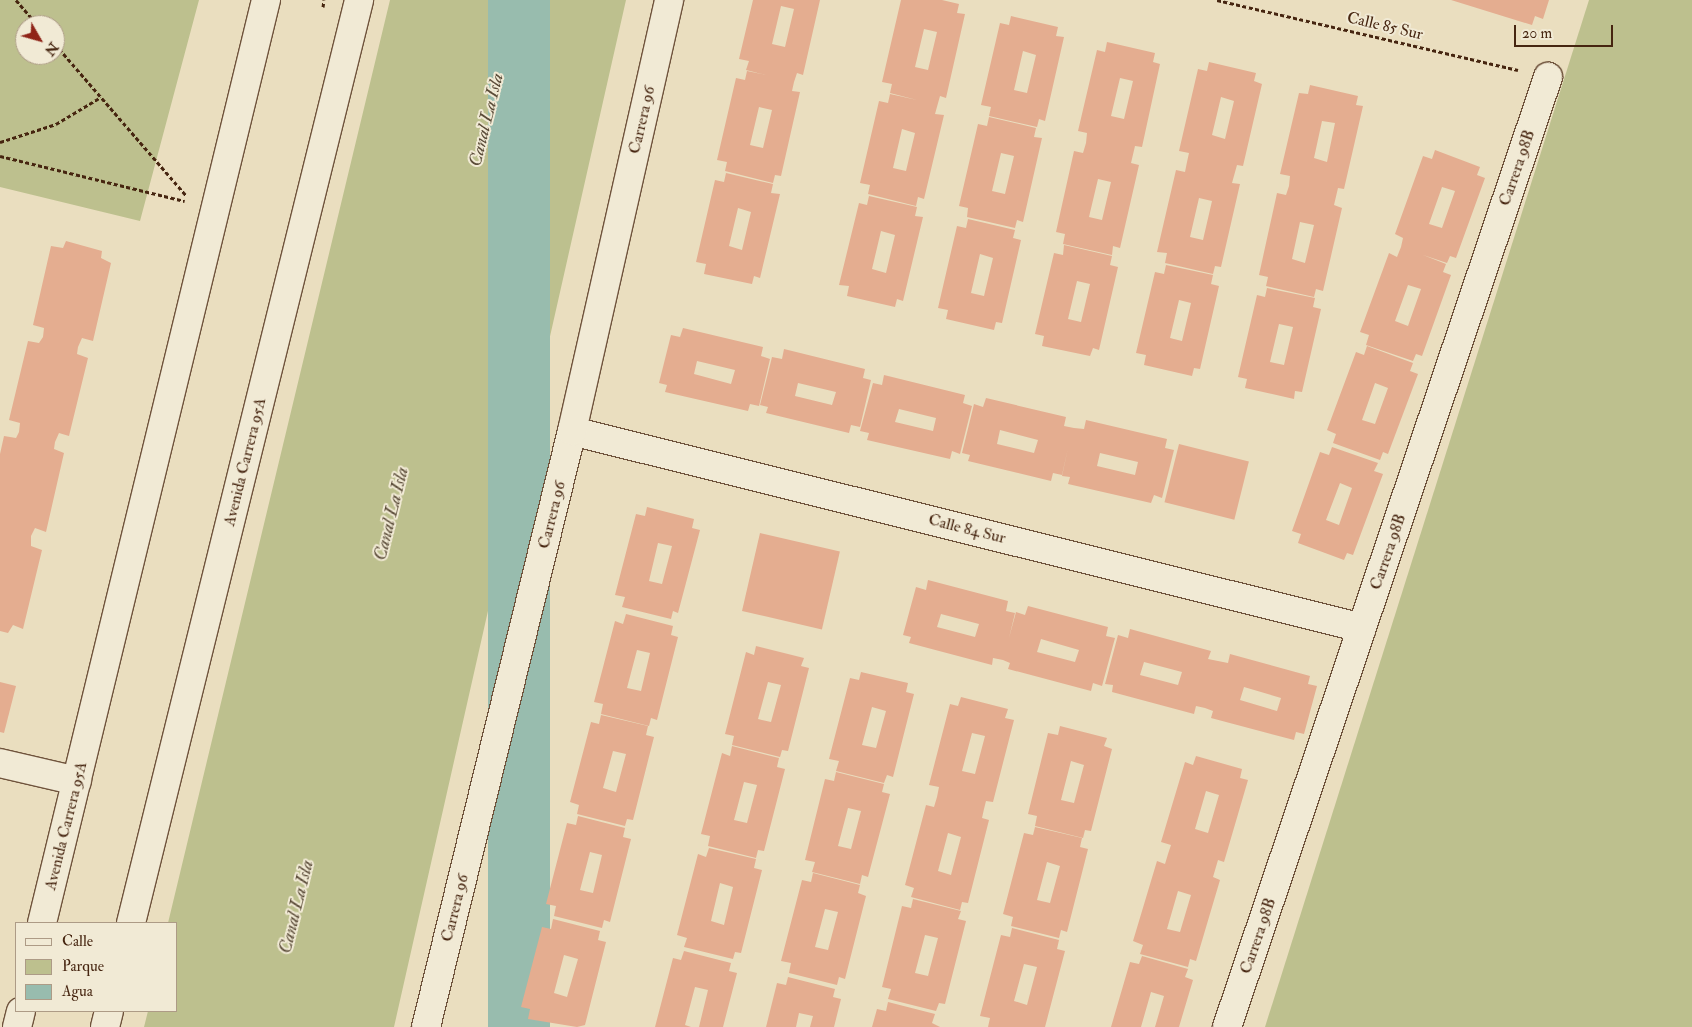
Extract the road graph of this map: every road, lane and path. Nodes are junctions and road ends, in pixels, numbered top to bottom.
1 (16, 0) edge
2 (266, 0) edge
3 (359, 0) edge
4 (669, 0) edge
5 (1217, 0) edge
6 (29, 15) edge
7 (65, 55) edge
8 (1548, 77) joint
9 (101, 96) junction
10 (0, 142) edge
11 (0, 156) edge
12 (572, 431) junction
13 (1362, 628) junction
14 (0, 763) edge
15 (77, 781) junction
16 (42, 922) edge
17 (130, 922) edge
18 (21, 1012) edge
19 (109, 1012) edge
20 (17, 1027) edge
21 (105, 1027) edge
22 (426, 1027) edge
23 (1227, 1027) edge

1 - 6 path
2 - 15 street, Avenida Carrera 95A
3 - 17 street, Avenida Carrera 95A
4 - 12 street, Carrera 96
5 - 8 path, Calle 85 Sur
7 - 9 path
8 - 13 street, Carrera 98B
9 - 10 path
9 - 11 path
12 - 13 street, Calle 84 Sur
12 - 22 street, Carrera 96
13 - 23 street, Carrera 98B
14 - 15 street
15 - 16 street, Avenida Carrera 95A
18 - 20 street
19 - 21 street

